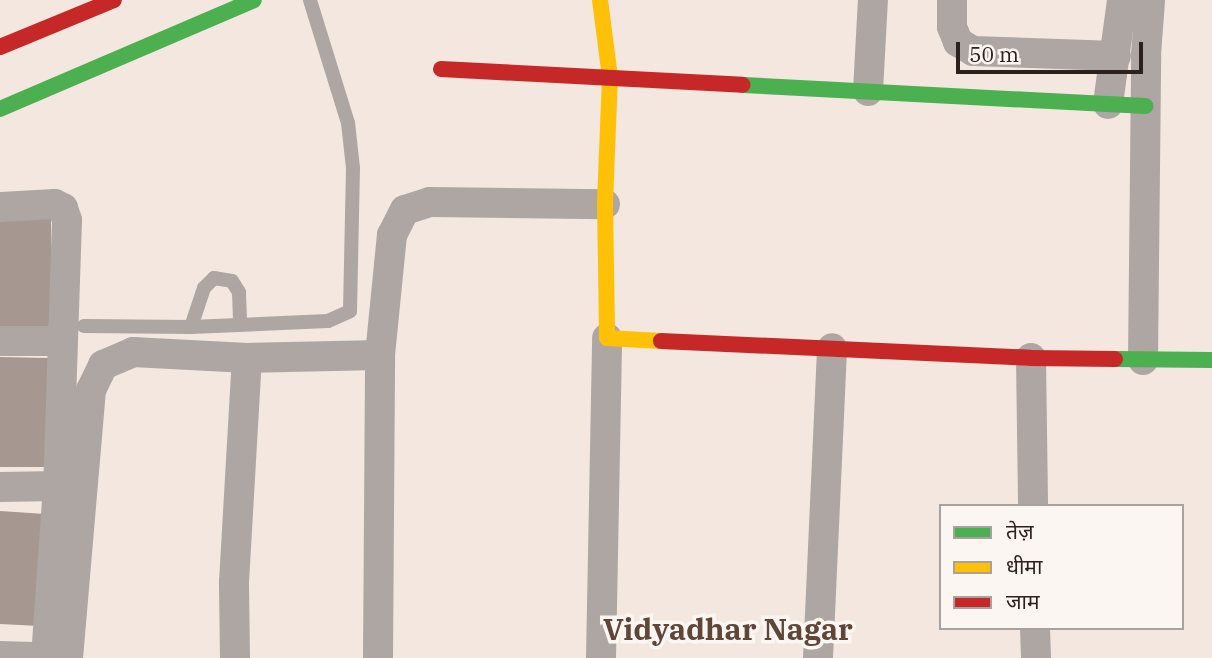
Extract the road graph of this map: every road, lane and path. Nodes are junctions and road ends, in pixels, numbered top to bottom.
1 (114, 0) edge
2 (254, 0) edge
3 (310, 0) edge
4 (600, 0) edge
5 (873, 0) edge
6 (952, 0) edge
7 (1122, 0) edge
8 (1150, 0) edge
9 (0, 47) edge
10 (1116, 56) junction
11 (441, 69) dead end
12 (610, 77) junction
13 (868, 91) junction
14 (1108, 104) junction
15 (1145, 106) junction
16 (0, 108) edge
17 (605, 204) junction
18 (0, 207) edge
19 (240, 324) junction
20 (191, 327) junction
21 (73, 334) junction
22 (607, 338) junction
23 (0, 341) edge
24 (832, 348) junction
25 (380, 355) junction
26 (247, 358) junction
27 (1031, 358) junction
28 (1143, 360) junction
29 (1212, 360) edge
30 (58, 486) junction
31 (0, 487) edge
32 (1033, 504) edge
33 (1035, 630) edge
34 (0, 656) edge
35 (60, 657) edge
36 (234, 658) edge
37 (378, 658) edge
38 (601, 658) edge
39 (818, 658) edge
40 (1036, 658) edge

1 - 9 street
2 - 16 street
3 - 19 lane
4 - 12 street
5 - 13 street
6 - 10 street
7 - 10 street
8 - 15 street
10 - 14 street
11 - 12 street
12 - 13 street
12 - 17 street
13 - 14 street
14 - 15 street
15 - 28 street
17 - 22 street
17 - 25 street
18 - 21 street
19 - 20 lane
19 - 20 lane
20 - 21 lane
21 - 23 street
21 - 30 street
22 - 24 street
22 - 38 street
24 - 27 street
24 - 39 street
25 - 26 street
25 - 37 street
26 - 35 street
26 - 36 street
27 - 28 street
27 - 32 street
28 - 29 street
30 - 31 street
30 - 35 street
33 - 40 street
34 - 35 street

